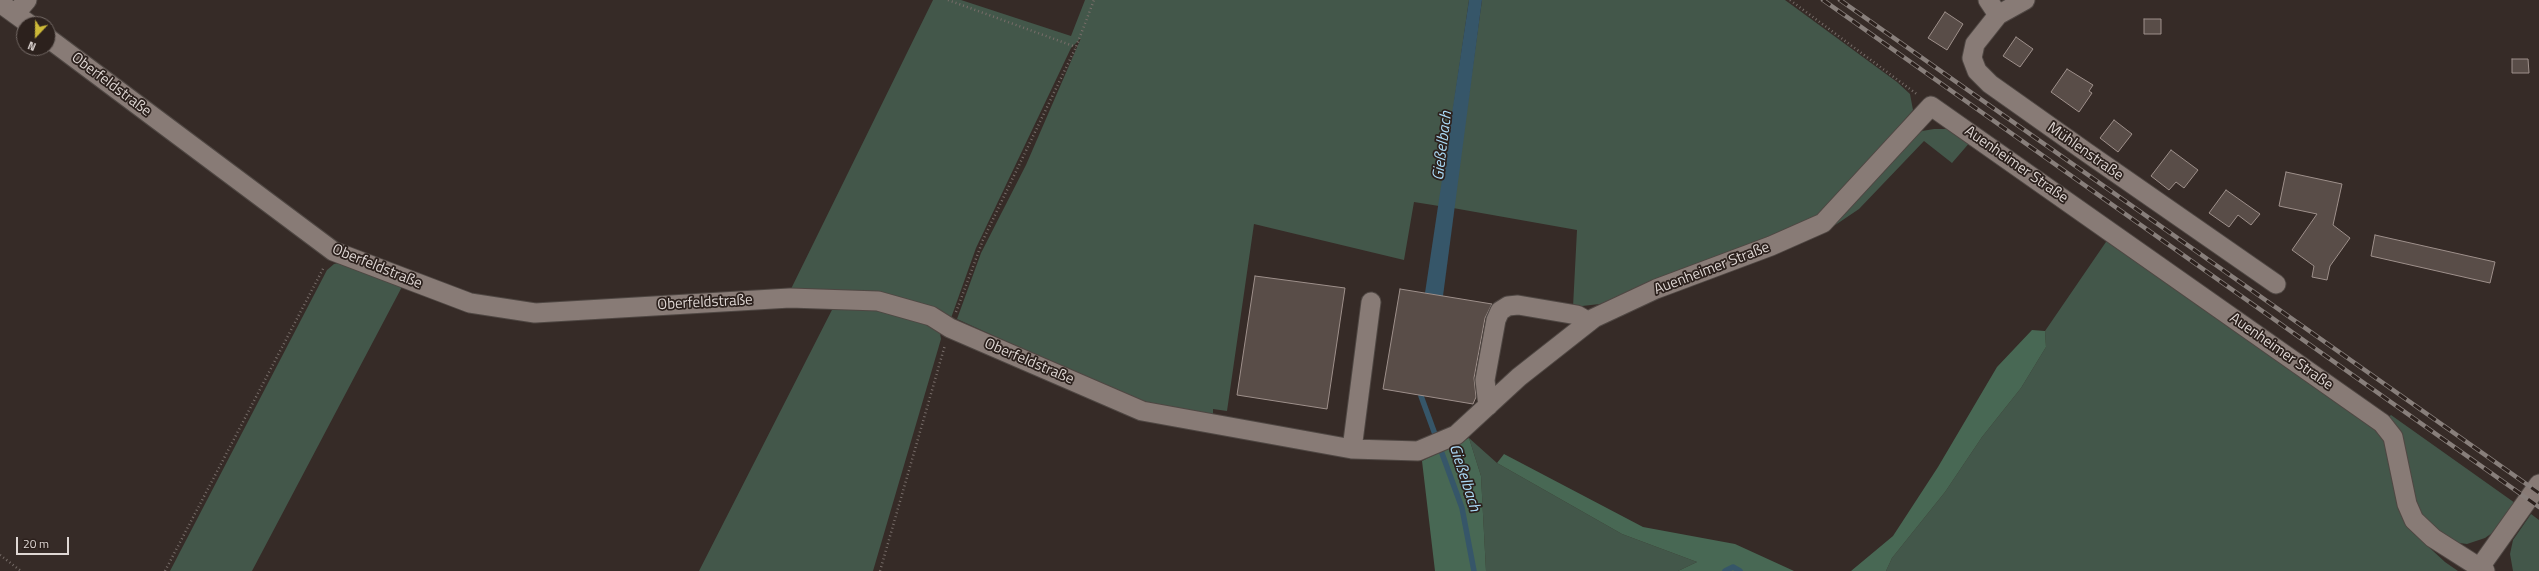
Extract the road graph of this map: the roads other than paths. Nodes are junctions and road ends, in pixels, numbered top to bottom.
1 (2025, 0) edge
2 (0, 3) edge
3 (1993, 8) edge
4 (24, 13) edge
5 (56, 44) edge
6 (2276, 284) dead end
7 (1371, 302) dead end
8 (1589, 322) junction
9 (1488, 406) junction
10 (1352, 449) junction
11 (1418, 451) joint
12 (2539, 484) edge
13 (2482, 569) edge

1 - 3 street, Mühlenstraße
2 - 4 street
3 - 6 street, Mühlenstraße
5 - 10 street, Oberfeldstraße
7 - 10 street
8 - 9 street, Auenheimer Straße
8 - 9 street
8 - 13 street, Auenheimer Straße
9 - 11 street, Auenheimer Straße
10 - 11 street, Oberfeldstraße
12 - 13 street, Auenheimer Straße

